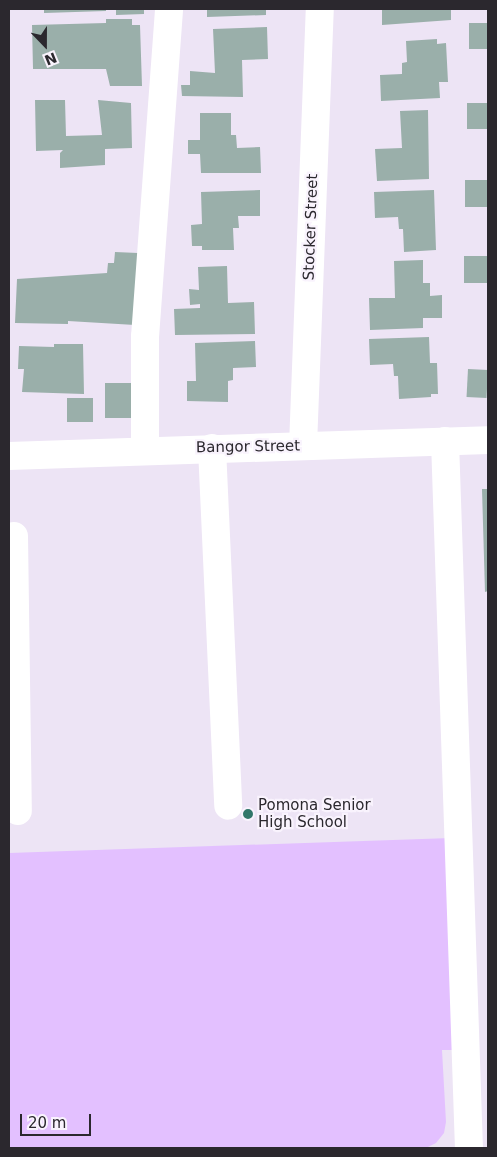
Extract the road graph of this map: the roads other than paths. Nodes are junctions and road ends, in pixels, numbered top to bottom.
1 (169, 9) edge
2 (320, 9) edge
3 (488, 440) edge
4 (445, 441) junction
5 (303, 446) junction
6 (212, 448) junction
7 (145, 450) junction
8 (9, 456) edge
9 (14, 536) dead end
10 (228, 806) dead end
11 (18, 811) dead end
12 (469, 1148) edge

1 - 7 street
2 - 5 street, Stocker Street
3 - 4 street, Bangor Street
4 - 5 street, Bangor Street
4 - 12 street
5 - 6 street, Bangor Street
6 - 7 street, Bangor Street
6 - 10 street
7 - 8 street, Bangor Street
9 - 11 street

